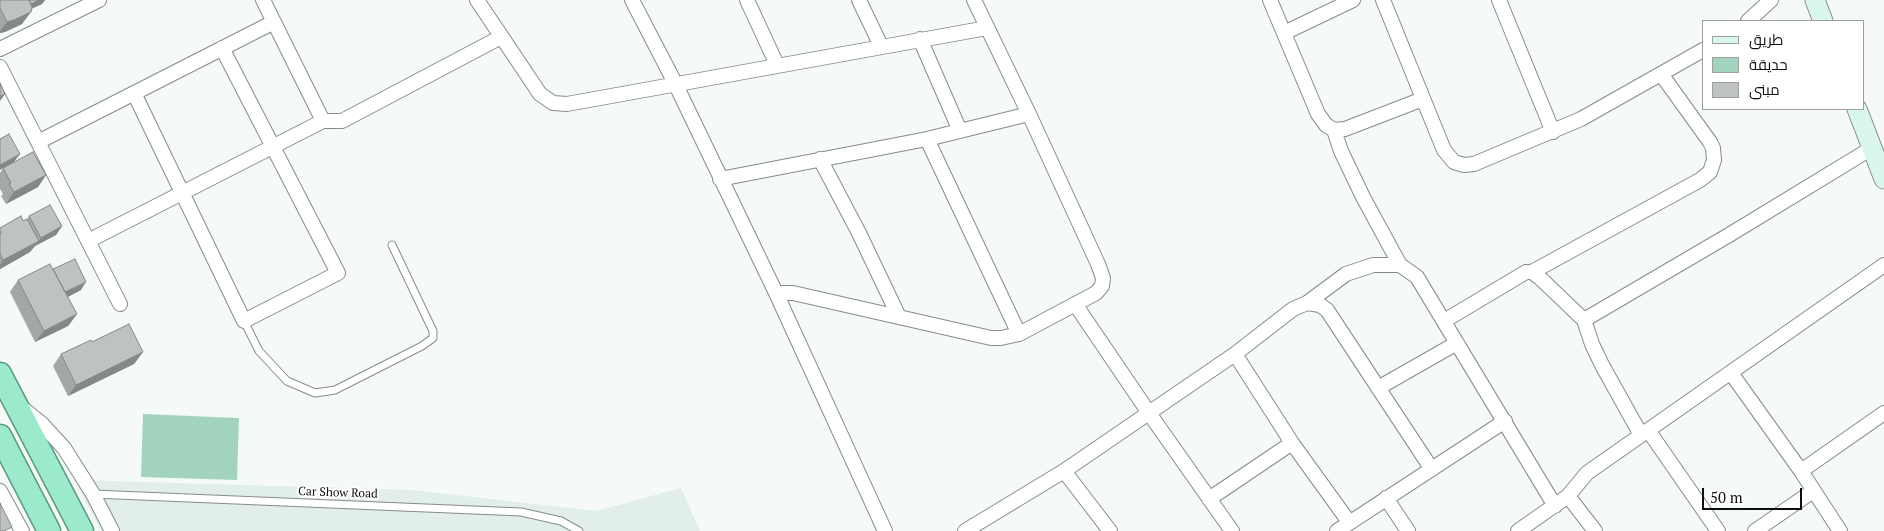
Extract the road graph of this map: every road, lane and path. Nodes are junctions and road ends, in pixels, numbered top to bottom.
1 (99, 0) edge
2 (262, 0) edge
3 (477, 0) edge
4 (632, 0) edge
5 (747, 0) edge
6 (860, 0) edge
7 (974, 0) edge
8 (1270, 0) edge
9 (1353, 0) edge
10 (1383, 0) edge
11 (1499, 0) edge
12 (1771, 0) edge
13 (1815, 0) edge
14 (1749, 20) edge
15 (1823, 20) edge
16 (274, 22) junction
17 (987, 28) junction
18 (1284, 33) junction
19 (501, 37) junction
20 (920, 40) junction
21 (881, 46) junction
22 (222, 48) junction
23 (0, 49) edge
24 (1702, 51) edge
25 (777, 65) junction
26 (0, 67) edge
27 (1661, 74) junction
28 (675, 84) junction
29 (134, 93) junction
30 (1423, 99) junction
31 (1857, 110) edge
32 (1029, 114) junction
33 (323, 122) junction
34 (1334, 130) junction
35 (960, 131) junction
36 (1554, 132) junction
37 (927, 139) junction
38 (38, 142) junction
39 (273, 147) junction
40 (1872, 148) junction
41 (820, 159) junction
42 (1884, 178) edge
43 (720, 179) junction
44 (182, 193) junction
45 (88, 240) junction
46 (392, 245) dead end
47 (1400, 264) junction
48 (1884, 265) edge
49 (1532, 272) junction
50 (776, 293) junction
51 (1307, 303) junction
52 (120, 304) dead end
53 (1076, 304) junction
54 (900, 317) junction
55 (1584, 320) junction
56 (244, 321) junction
57 (1444, 321) junction
58 (1019, 334) junction
59 (1457, 342) junction
60 (1235, 354) junction
61 (1731, 373) junction
62 (0, 374) edge
63 (1378, 388) junction
64 (15, 404) junction
65 (1148, 413) junction
66 (1884, 413) edge
67 (1505, 421) junction
68 (1644, 432) junction
69 (0, 436) edge
70 (1292, 443) junction
71 (1431, 468) junction
72 (1064, 471) junction
73 (1801, 471) junction
74 (0, 491) edge
75 (1813, 491) junction
76 (93, 494) junction
77 (1568, 496) junction
78 (1386, 498) junction
79 (1209, 499) junction
80 (1555, 506) junction
81 (1349, 522) junction
82 (988, 525) edge
83 (22, 531) edge
84 (49, 531) edge
85 (82, 531) edge
86 (112, 531) edge
87 (580, 531) edge
88 (885, 531) edge
89 (966, 531) edge
90 (1110, 531) edge
91 (1232, 531) edge
92 (1337, 531) edge
93 (1408, 531) edge
94 (1518, 531) edge
95 (1595, 531) edge
96 (1718, 531) edge
97 (1755, 531) edge
98 (1840, 531) edge

1 - 23 street
2 - 16 street
3 - 19 street
4 - 28 street
5 - 25 street
6 - 21 street
7 - 17 street
8 - 18 street
9 - 18 street
10 - 30 street
11 - 36 street
12 - 14 street
13 - 15 main road
16 - 22 street
16 - 33 street
17 - 20 street
17 - 32 street
18 - 34 street
19 - 28 street
19 - 33 street
20 - 21 street
20 - 35 street
21 - 25 street
22 - 29 street
22 - 39 street
24 - 27 street
25 - 28 street
26 - 38 street
27 - 36 street
27 - 49 street
28 - 43 street
29 - 38 street
29 - 44 street
30 - 34 street
30 - 36 street
31 - 40 main road
32 - 35 street
32 - 53 street
33 - 39 street
34 - 47 street
35 - 37 street
37 - 41 street
37 - 58 street
38 - 45 street
39 - 44 street
39 - 56 street
40 - 42 main road
40 - 55 street
41 - 43 street
41 - 54 street
43 - 50 street
44 - 45 street
44 - 56 street
45 - 52 street
46 - 56 lane
47 - 51 street
47 - 57 street
48 - 61 street
49 - 55 street
49 - 57 street
50 - 54 street
50 - 88 street
51 - 60 street
51 - 63 street
53 - 58 street
53 - 65 street
54 - 58 street
55 - 68 street
57 - 59 street
59 - 63 street
59 - 67 street
60 - 65 street
60 - 70 street
61 - 68 street
61 - 73 street
62 - 64 highway
63 - 71 street
64 - 76 street
64 - 85 highway
65 - 72 street
65 - 79 street
66 - 73 street
67 - 71 street
67 - 80 street
68 - 77 street
68 - 96 street
69 - 84 highway
70 - 79 street
70 - 81 street
71 - 78 street
72 - 82 street
72 - 90 street
73 - 75 street
74 - 83 street
75 - 97 street
75 - 98 street
76 - 86 street
76 - 87 lane, Car Show Road
77 - 80 street
77 - 95 street
78 - 81 street
78 - 93 street
79 - 91 street
80 - 94 street
81 - 92 street
82 - 89 street

